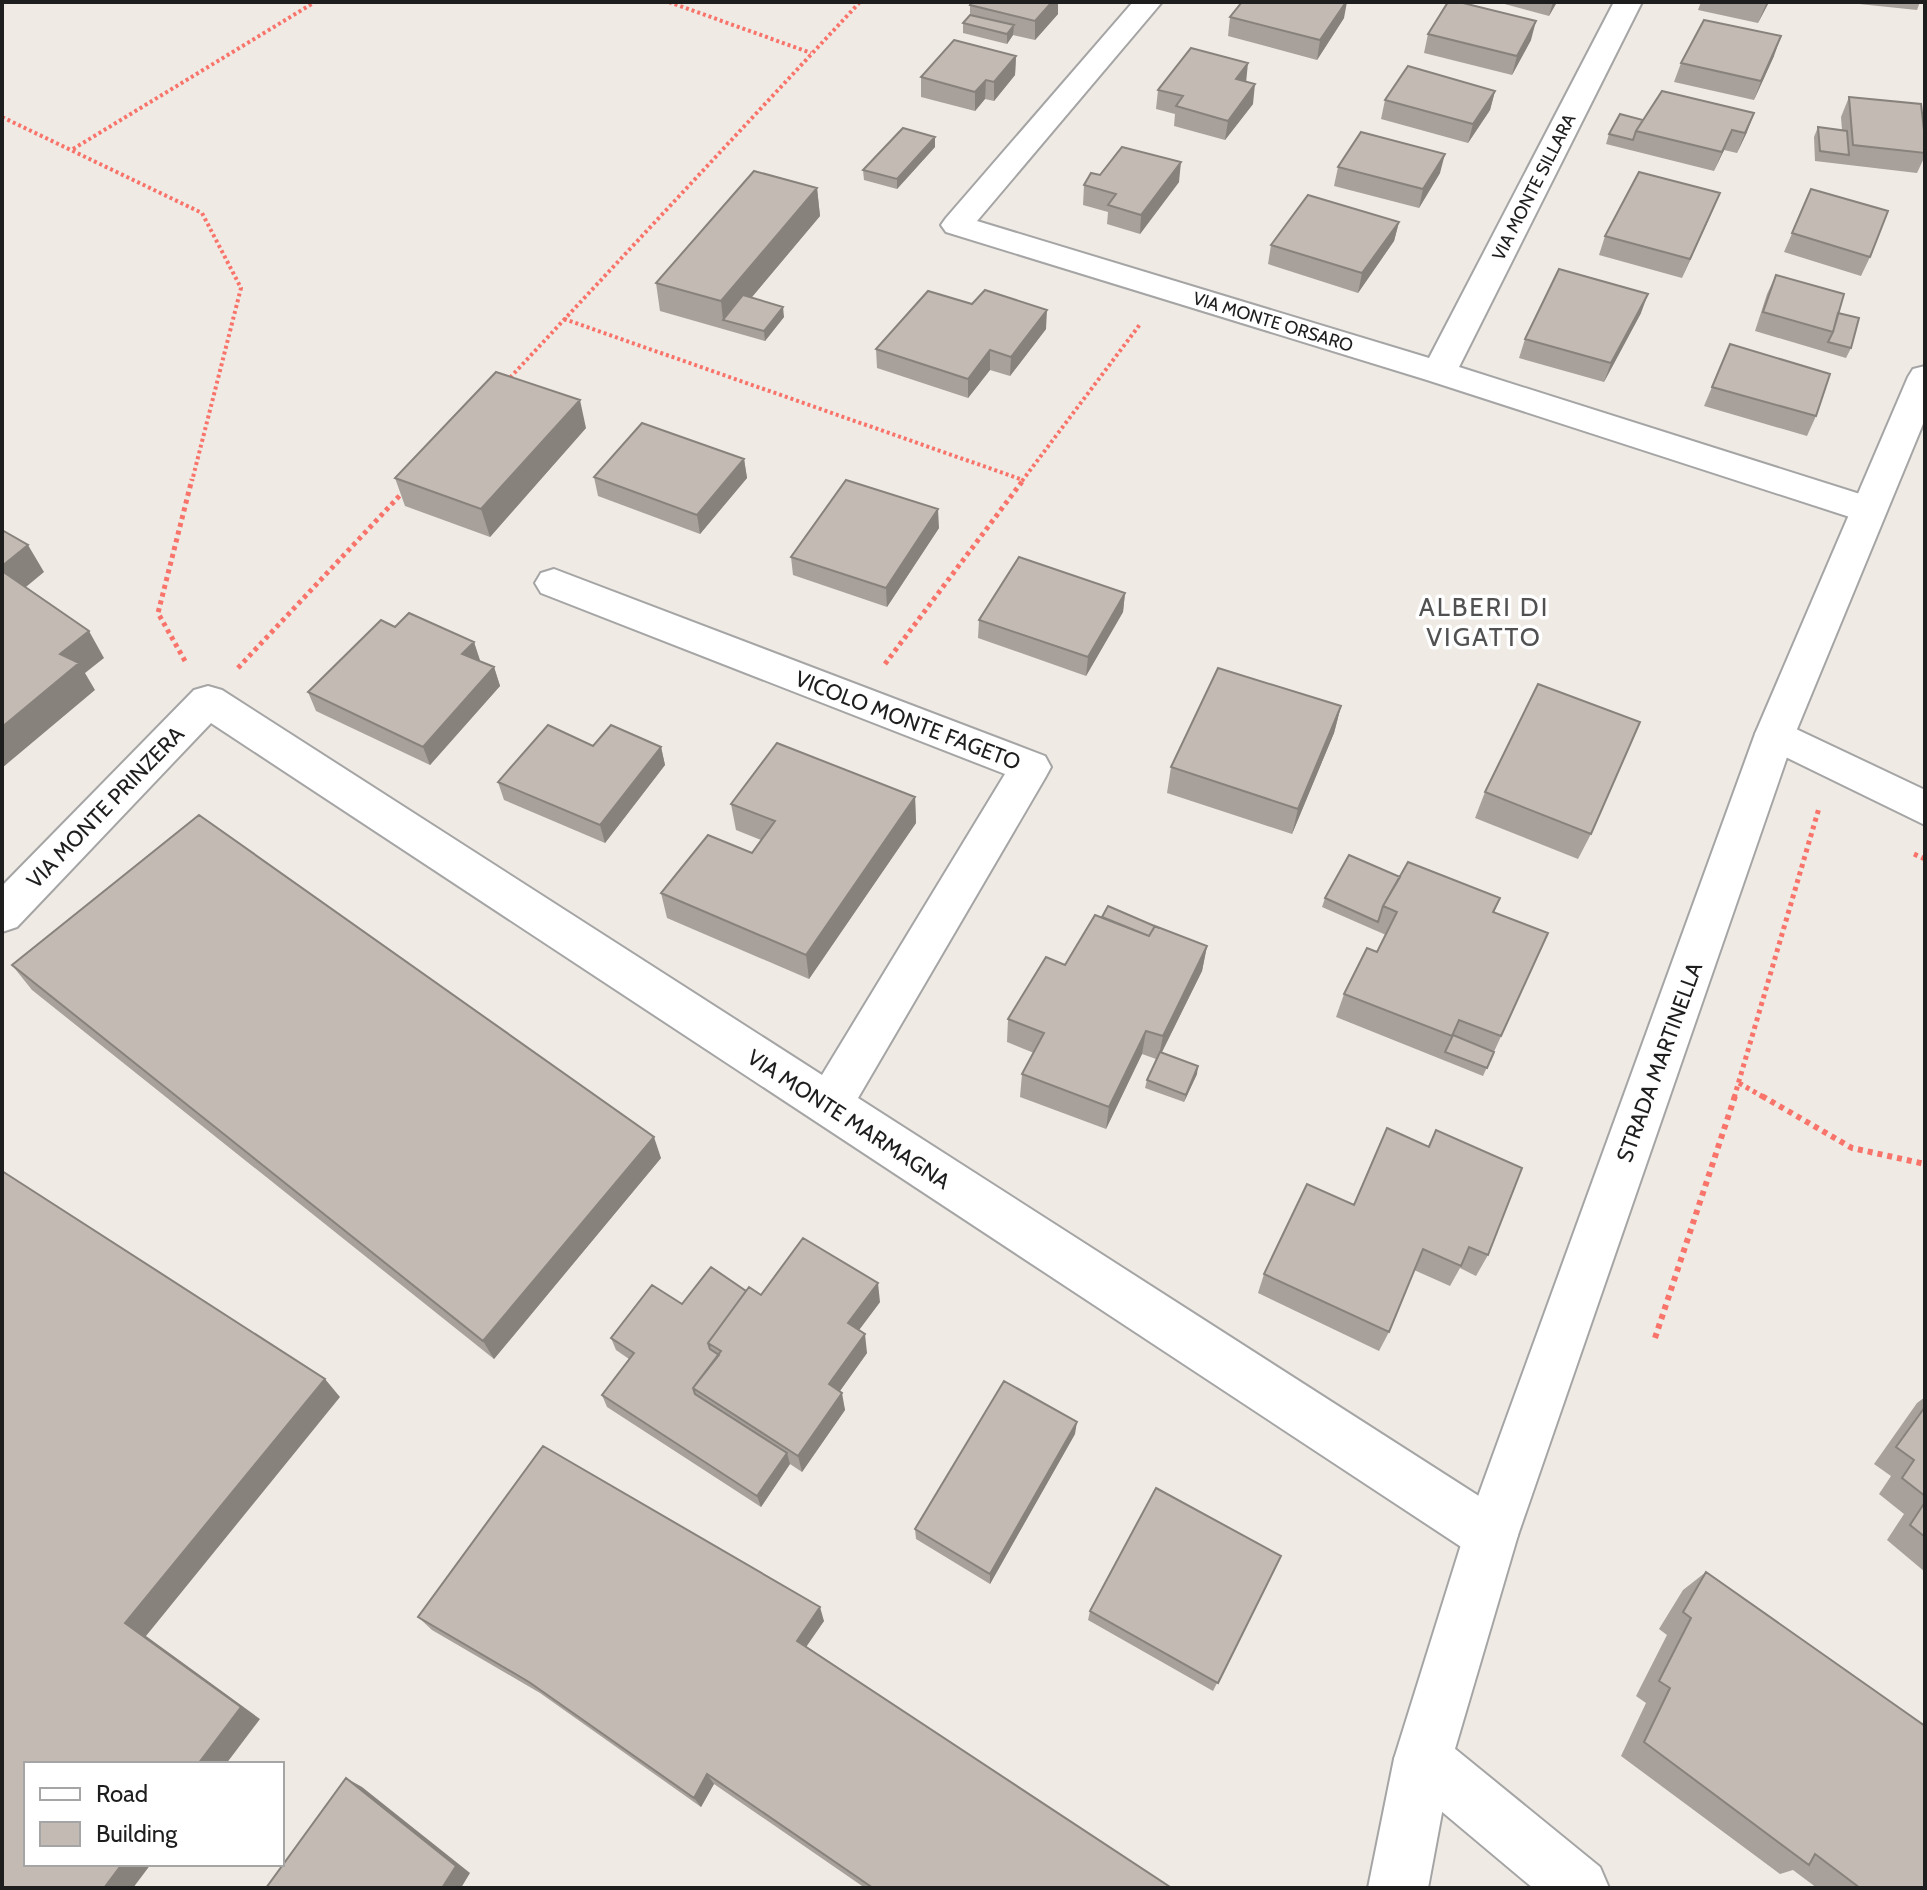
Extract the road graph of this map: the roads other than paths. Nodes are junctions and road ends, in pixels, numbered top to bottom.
1 (1148, 2) edge
2 (1628, 2) edge
3 (1439, 372) junction
4 (1925, 377) edge
5 (1869, 510) junction
6 (554, 583) dead end
7 (208, 701) joint
8 (1775, 734) junction
9 (1925, 809) edge
10 (2, 914) edge
11 (829, 1106) junction
12 (1491, 1535) junction
13 (1423, 1759) junction
14 (1398, 1888) edge
15 (1579, 1888) edge

1 - 3 street, VIA MONTE ORSARO
2 - 3 street, VIA MONTE SILLARA
3 - 5 street, VIA MONTE ORSARO
4 - 5 street, STRADA MARTINELLA
5 - 8 street, STRADA MARTINELLA
6 - 11 street, VICOLO MONTE FAGETO
7 - 10 street, VIA MONTE PRINZERA
7 - 11 street, VIA MONTE MARMAGNA
8 - 9 street
8 - 12 street, STRADA MARTINELLA
11 - 12 street, VIA MONTE MARMAGNA
12 - 13 street, STRADA MARTINELLA
13 - 14 street, STRADA MARTINELLA
13 - 15 street

